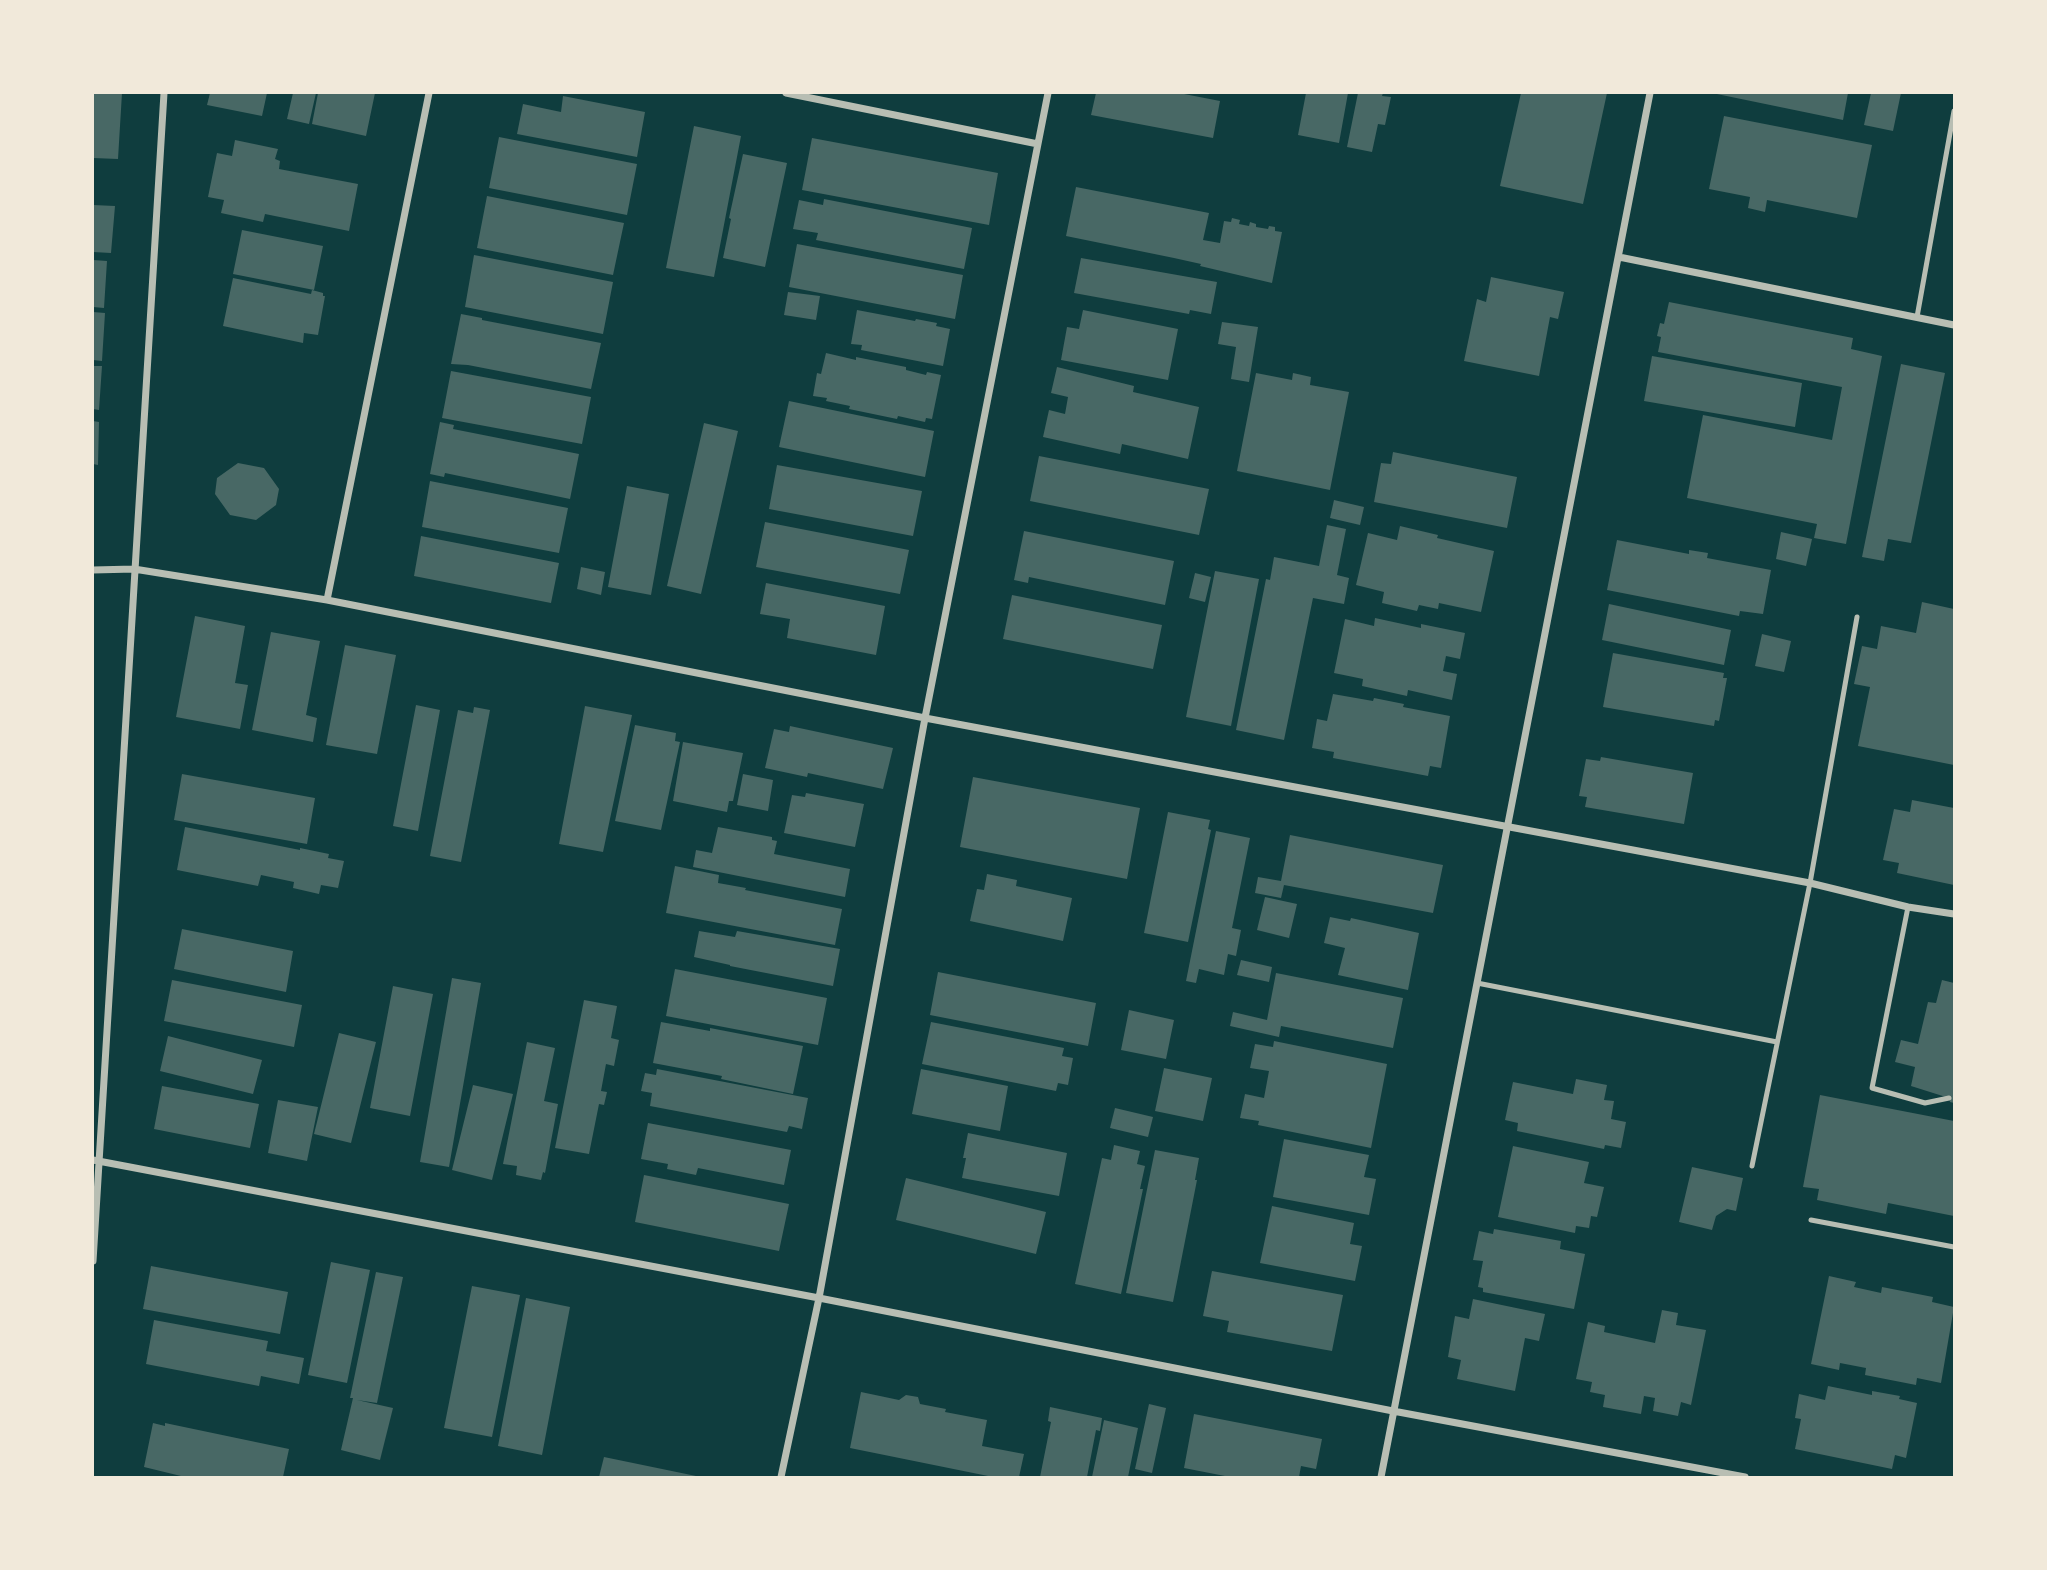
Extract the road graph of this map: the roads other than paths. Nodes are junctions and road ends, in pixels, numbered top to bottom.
1 (164, 93) edge
2 (429, 93) edge
3 (786, 93) edge
4 (1048, 93) edge
5 (1650, 93) edge
6 (1954, 111) edge
7 (1038, 144) junction
8 (1619, 257) junction
9 (1917, 317) junction
10 (1954, 324) edge
11 (134, 569) junction
12 (93, 570) edge
13 (327, 600) junction
14 (1857, 617) dead end
15 (925, 718) junction
16 (1507, 827) junction
17 (1810, 883) junction
18 (1908, 907) junction
19 (1954, 914) edge
20 (1477, 983) junction
21 (1777, 1042) junction
22 (1949, 1098) dead end
23 (96, 1160) edge
24 (1752, 1166) dead end
25 (1811, 1220) dead end
26 (1954, 1247) edge
27 (93, 1261) edge
28 (819, 1298) junction
29 (1394, 1411) junction
30 (781, 1477) edge
31 (1381, 1477) edge
32 (1745, 1477) edge

1 - 11 street
2 - 13 street
3 - 7 street
4 - 7 street
5 - 8 street
6 - 9 lane
7 - 15 street
8 - 9 street
8 - 16 street
9 - 10 street
11 - 12 street
11 - 13 street
11 - 23 street
13 - 15 street
14 - 17 lane
15 - 16 street
15 - 28 street
16 - 17 street
16 - 20 street
17 - 18 street
17 - 21 lane
18 - 19 street
18 - 22 lane
20 - 21 lane
20 - 29 street
21 - 24 lane
23 - 27 street
23 - 28 street
25 - 26 lane
28 - 29 street
28 - 30 street
29 - 31 street
29 - 32 street

